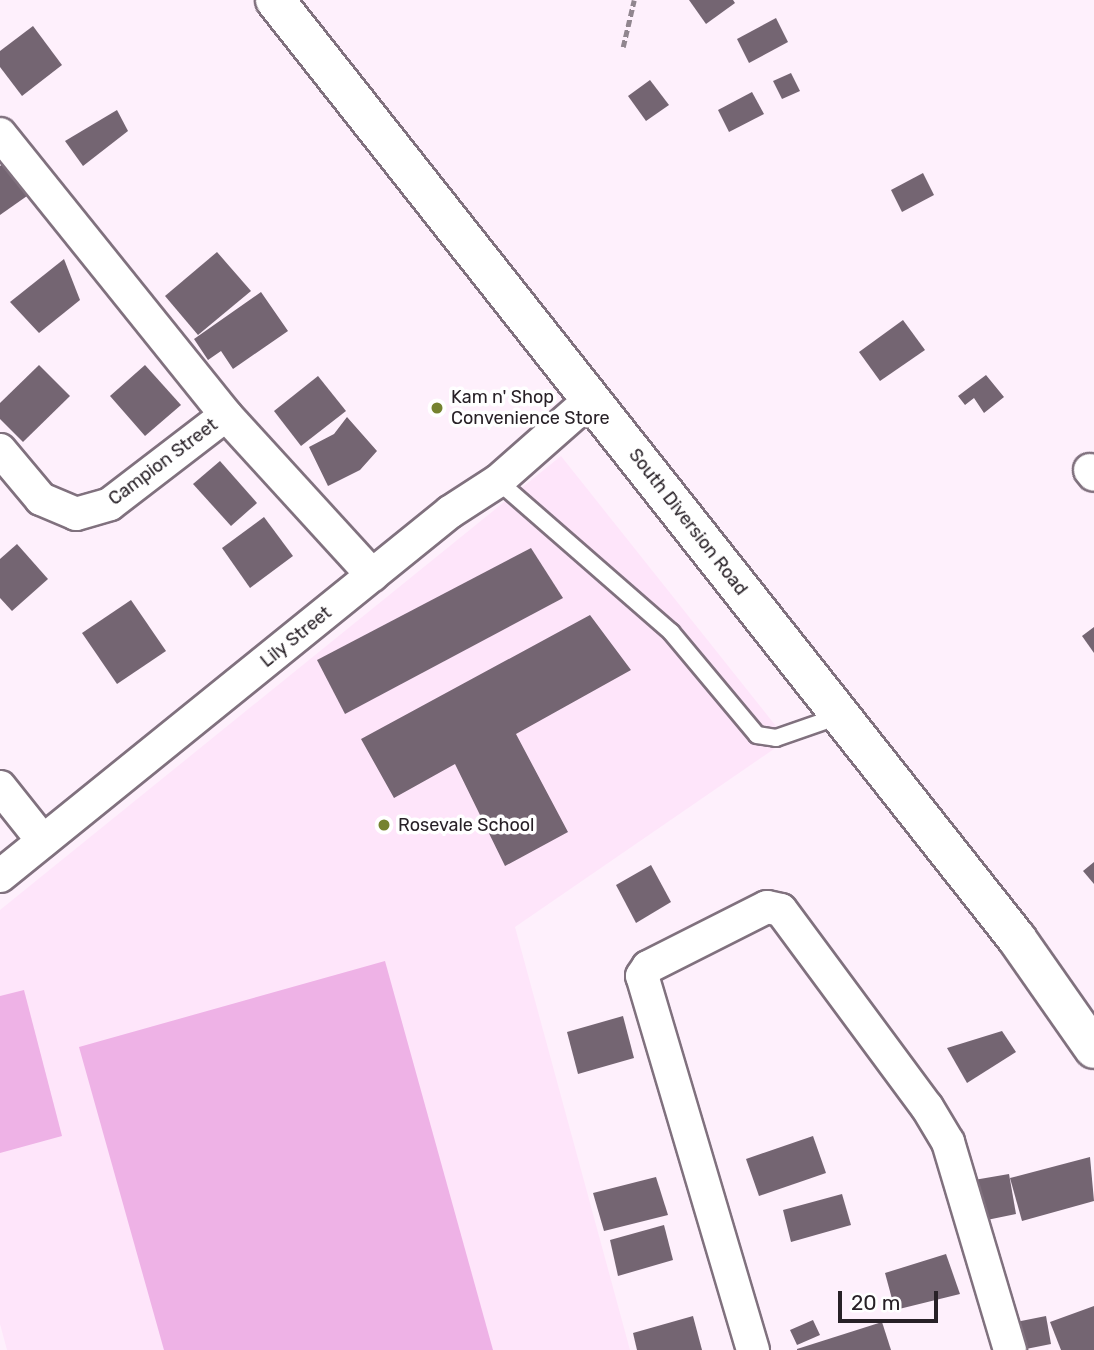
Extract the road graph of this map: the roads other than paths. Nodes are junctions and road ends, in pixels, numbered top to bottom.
1 (275, 0) edge
2 (0, 134) edge
3 (592, 398) junction
4 (226, 415) junction
5 (0, 450) edge
6 (498, 481) junction
7 (372, 575) junction
8 (839, 716) junction
9 (0, 787) edge
10 (43, 841) junction
11 (0, 876) edge
12 (1094, 1049) edge
13 (753, 1350) edge
14 (1010, 1350) edge

1 - 3 main road, South Diversion Road
2 - 4 street
3 - 6 street, Lily Street
3 - 8 main road, South Diversion Road
4 - 5 street, Campion Street
4 - 7 street
6 - 7 street, Lily Street
6 - 8 lane
7 - 10 street, Lily Street
8 - 12 main road, South Diversion Road
9 - 10 street
10 - 11 street, Lily Street
13 - 14 street

